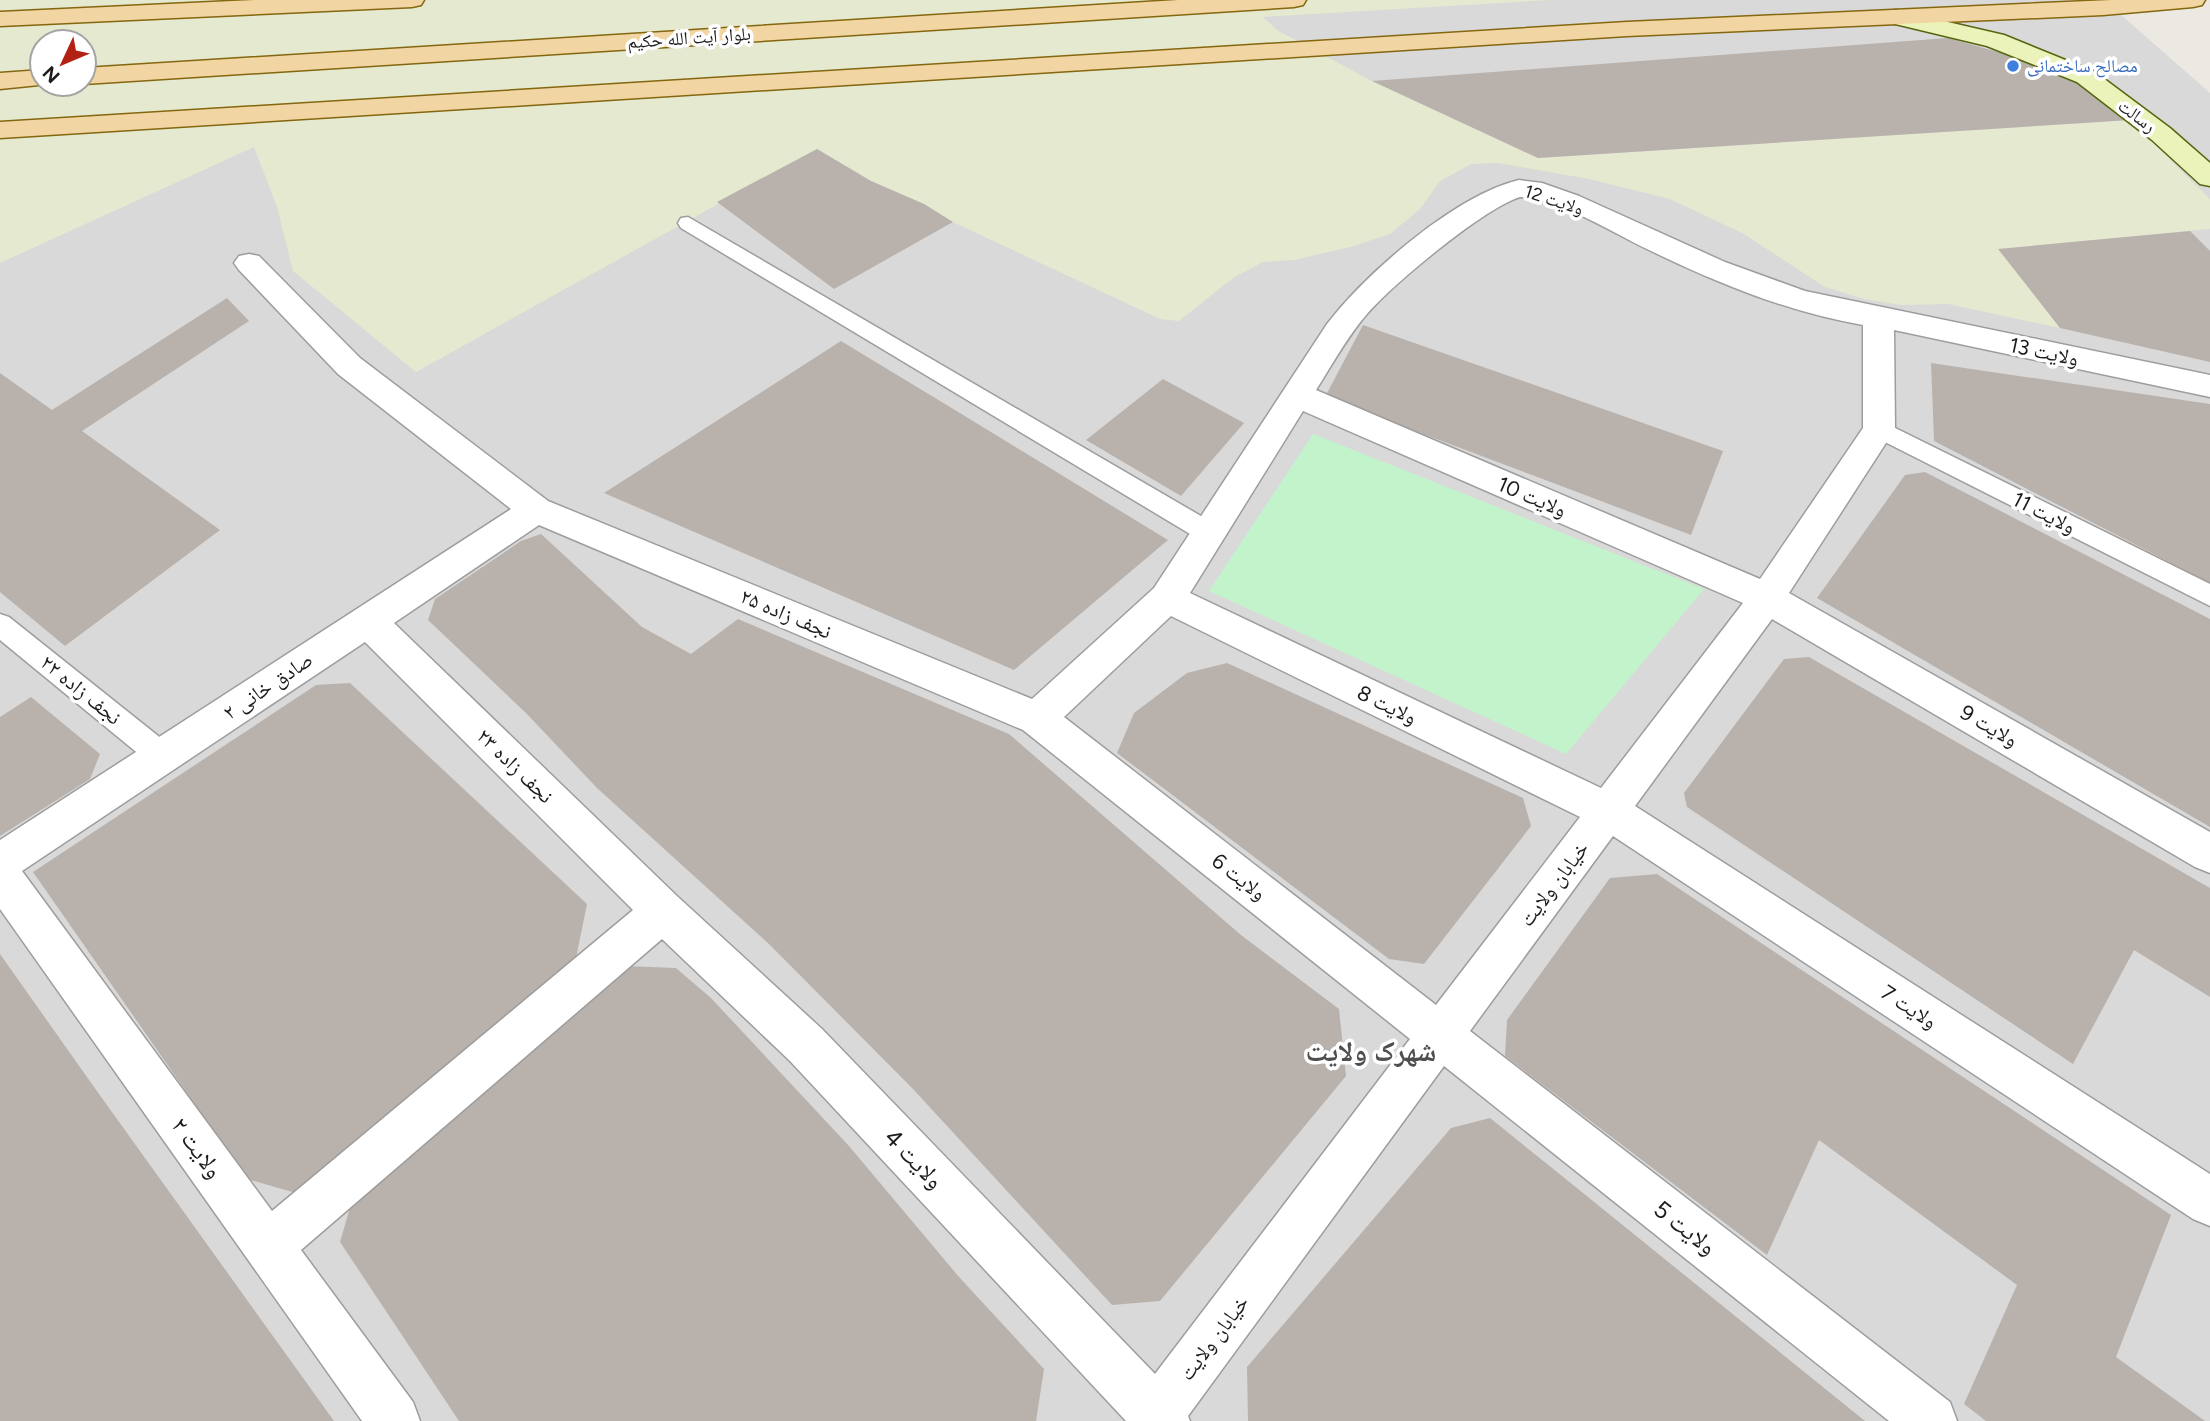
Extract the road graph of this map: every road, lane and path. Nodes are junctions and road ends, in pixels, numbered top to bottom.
1 (412, 0) edge
2 (1294, 0) edge
3 (2193, 0) edge
4 (1896, 17) junction
5 (0, 19) edge
6 (648, 41) junction
7 (98, 75) edge
8 (873, 76) junction
9 (28, 79) edge
10 (0, 81) edge
11 (0, 130) edge
12 (2210, 178) edge
13 (688, 223) dead end
14 (248, 263) dead end
15 (1878, 317) junction
16 (2210, 386) edge
17 (1297, 395) junction
18 (1879, 429) junction
19 (536, 510) junction
20 (1209, 533) junction
21 (2210, 596) edge
22 (1167, 598) junction
23 (1768, 598) junction
24 (367, 620) junction
25 (0, 625) edge
26 (1037, 718) junction
27 (162, 756) junction
28 (1608, 811) junction
29 (2210, 854) edge
30 (0, 863) edge
31 (0, 875) edge
32 (663, 911) junction
33 (1440, 1036) junction
34 (2210, 1202) edge
35 (268, 1246) junction
36 (1158, 1419) edge
37 (394, 1421) edge
38 (1931, 1421) edge

1 - 5 main road
2 - 6 main road, بلوار آیت الله حکیم
3 - 4 main road
4 - 8 main road
4 - 12 main road, رسالت
6 - 7 main road, بلوار آیت الله حکیم
6 - 8 main road
8 - 11 main road
9 - 10 main road
13 - 20 lane
14 - 19 street, نجف زاده ۲۵
15 - 16 street, ولایت 13
15 - 17 street, ولایت 12
15 - 18 street
17 - 20 street, ولایت 12
17 - 23 street, ولایت 10
18 - 21 lane, ولایت 11
18 - 23 street, خیابان ولایت
19 - 24 street, صادق خانی ۲
19 - 26 street, نجف زاده ۲۵
20 - 22 street, ولایت 12
22 - 26 street, ولایت 12
22 - 28 street, ولایت 8
23 - 28 street, خیابان ولایت
23 - 29 street, ولایت 9
24 - 27 street, صادق خانی ۲
24 - 32 street, نجف زاده ۲۳
25 - 27 lane, نجف زاده ۲۲
26 - 33 street, ولایت 6
27 - 30 street, صادق خانی ۲
28 - 33 street, خیابان ولایت
28 - 34 street, ولایت 7
31 - 35 street, ولایت ۲
32 - 35 street
32 - 36 street, ولایت 4
33 - 36 street, خیابان ولایت
33 - 38 street, ولایت 5
35 - 37 street, ولایت ۲

